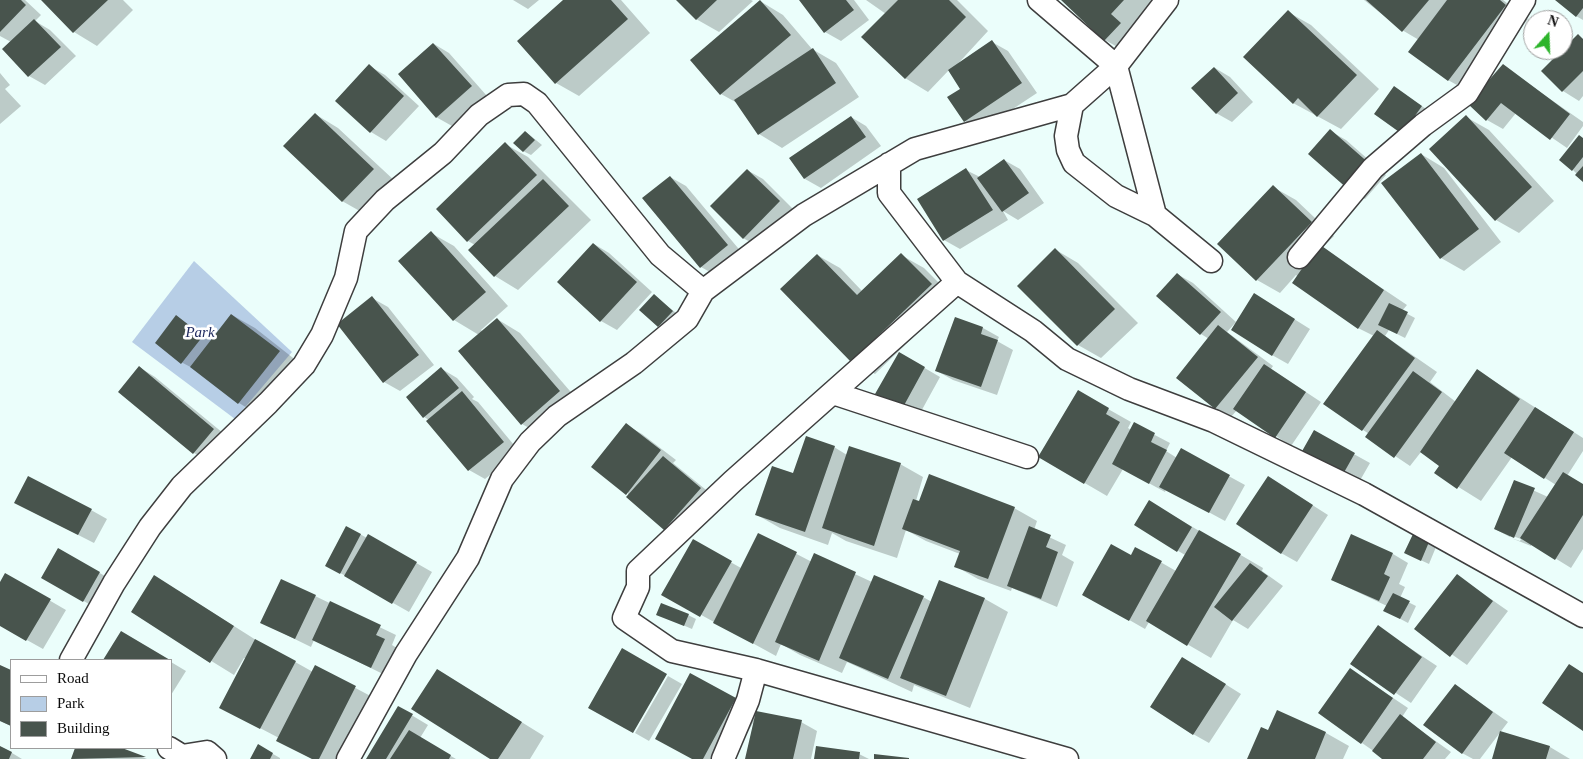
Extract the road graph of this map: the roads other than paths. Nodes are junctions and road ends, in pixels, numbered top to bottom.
1 (1038, 0) edge
2 (1166, 0) edge
3 (1524, 0) edge
4 (1116, 66) junction
5 (1072, 105) junction
6 (915, 149) junction
7 (889, 164) junction
8 (888, 193) junction
9 (1155, 215) junction
10 (1299, 257) dead end
11 (1211, 261) dead end
12 (957, 282) junction
13 (703, 291) junction
14 (833, 393) junction
15 (1027, 457) dead end
16 (1583, 616) edge
17 (72, 659) edge
18 (756, 670) junction
19 (177, 754) edge
20 (215, 759) edge
21 (348, 759) edge
22 (723, 759) edge
23 (1067, 759) edge

1 - 4 street
2 - 4 street
3 - 10 street
4 - 5 street
4 - 9 street
5 - 6 street
5 - 9 street
6 - 7 street
6 - 8 street
7 - 8 street
7 - 13 street
8 - 12 street
9 - 11 street
12 - 14 street
12 - 16 street
13 - 17 street
13 - 21 street
14 - 15 street
14 - 18 street
18 - 22 street
18 - 23 street
19 - 20 street

